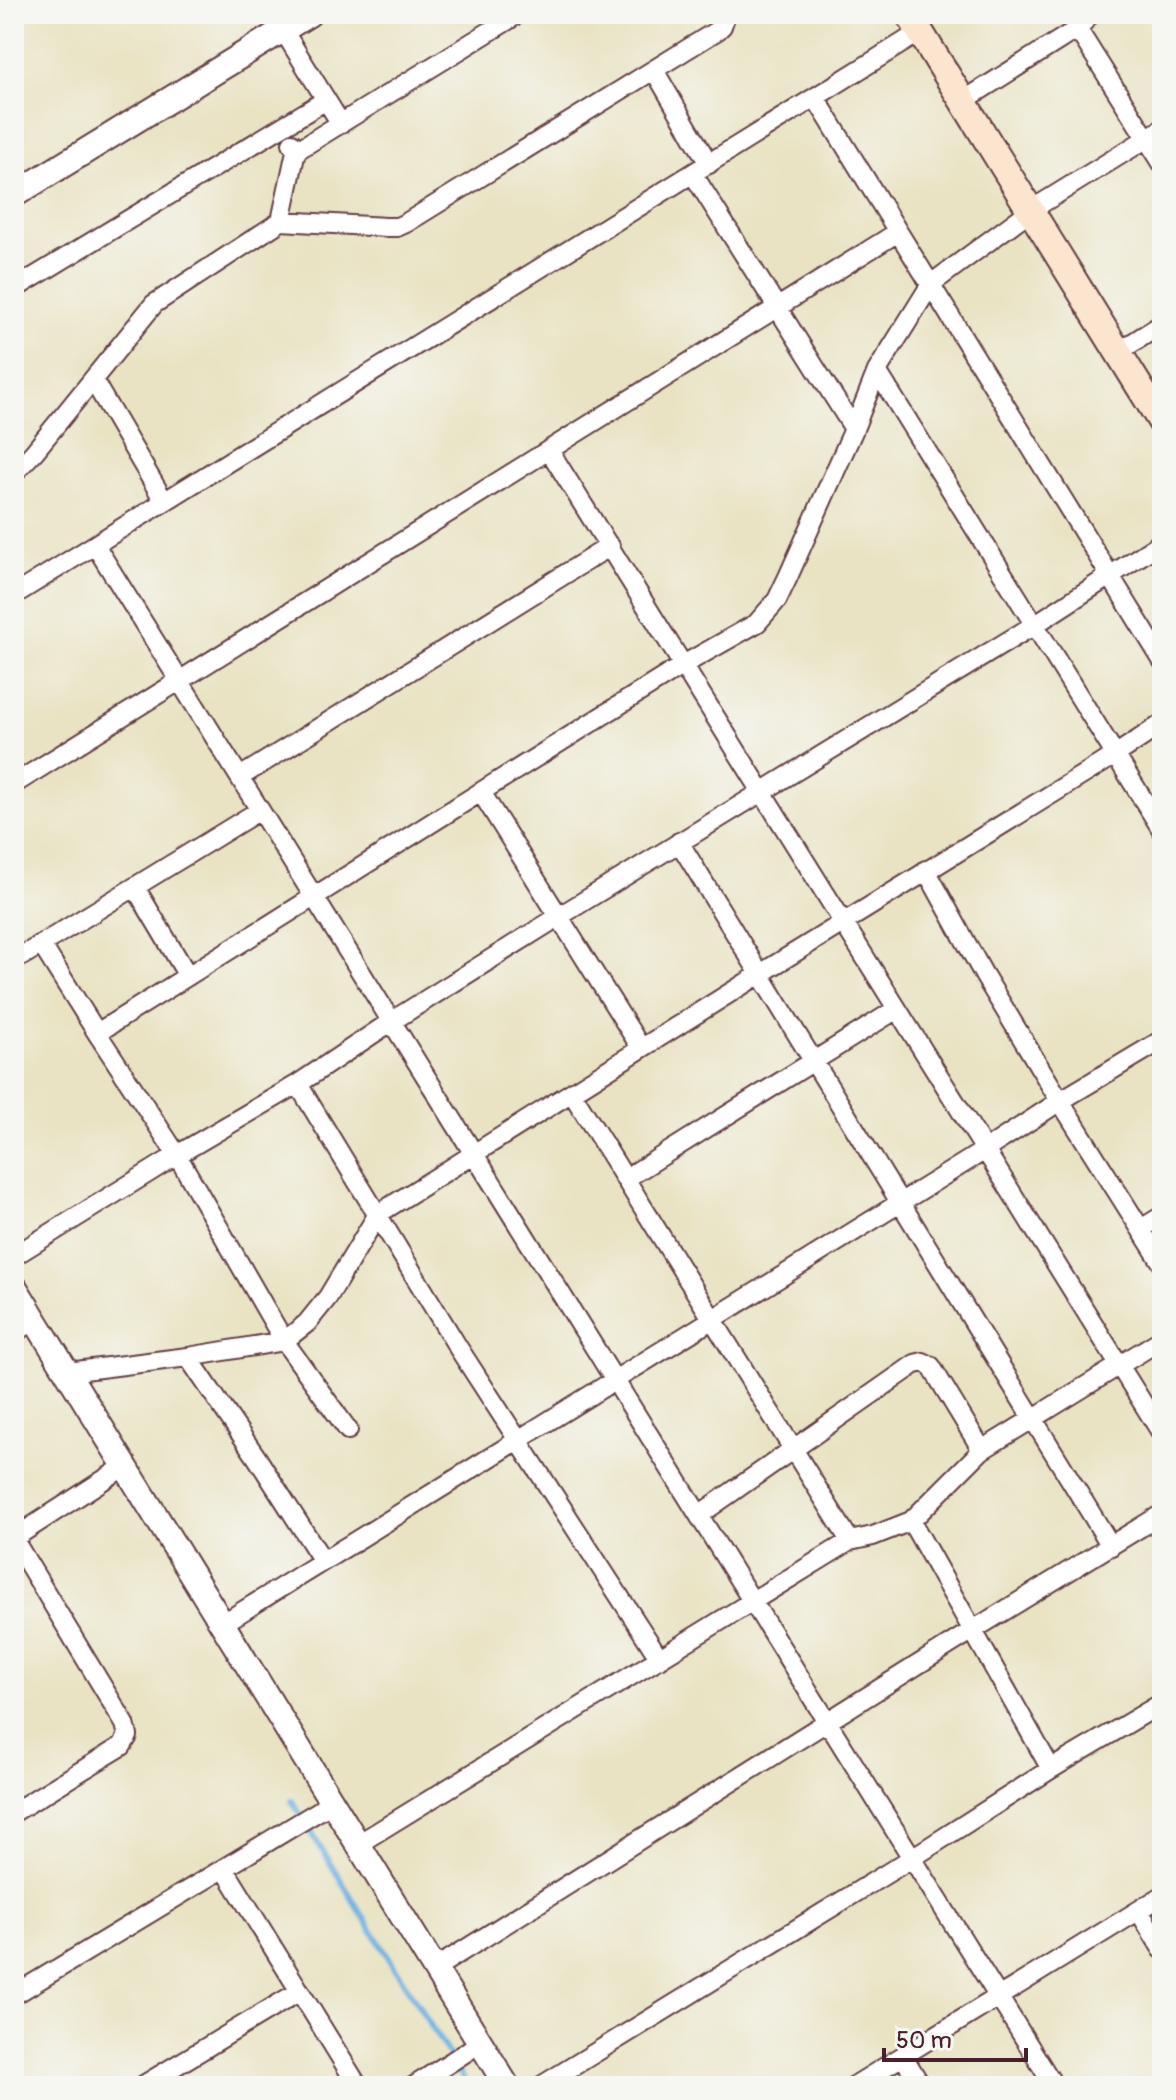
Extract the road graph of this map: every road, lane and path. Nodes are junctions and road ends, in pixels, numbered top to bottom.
1 (309, 14) edge
2 (518, 14) edge
3 (726, 14) edge
4 (1091, 14) edge
5 (1073, 22) edge
6 (914, 23) edge
7 (283, 30) junction
8 (654, 70) junction
9 (815, 97) junction
10 (326, 100) junction
11 (963, 101) junction
12 (341, 124) junction
13 (284, 126) junction
14 (1155, 134) edge
15 (296, 151) junction
16 (1162, 163) edge
17 (701, 169) junction
18 (14, 195) edge
19 (1031, 210) junction
20 (281, 221) junction
21 (898, 232) junction
22 (931, 284) junction
23 (14, 289) edge
24 (777, 307) junction
25 (1162, 324) edge
26 (1118, 352) junction
27 (877, 371) junction
28 (93, 380) junction
29 (1162, 423) edge
30 (854, 429) junction
31 (549, 450) junction
32 (14, 473) edge
33 (164, 501) junction
34 (1162, 542) edge
35 (95, 545) junction
36 (610, 546) junction
37 (1110, 575) junction
38 (14, 595) edge
39 (1034, 625) junction
40 (1162, 660) edge
41 (683, 665) junction
42 (180, 680) junction
43 (1162, 724) edge
44 (1115, 755) junction
45 (240, 777) junction
46 (14, 784) edge
47 (762, 791) junction
48 (481, 792) junction
49 (260, 810) junction
50 (1162, 830) edge
51 (679, 842) junction
52 (926, 870) junction
53 (135, 887) junction
54 (314, 896) junction
55 (558, 917) junction
56 (843, 922) junction
57 (41, 944) junction
58 (14, 961) edge
59 (760, 974) junction
60 (188, 976) junction
61 (897, 1009) junction
62 (392, 1021) junction
63 (97, 1033) junction
64 (1162, 1040) edge
65 (641, 1048) junction
66 (813, 1061) junction
67 (298, 1084) junction
68 (572, 1093) junction
69 (1060, 1101) junction
70 (985, 1150) junction
71 (474, 1154) junction
72 (177, 1155) junction
73 (625, 1179) junction
74 (900, 1202) junction
75 (378, 1214) junction
76 (1162, 1216) edge
77 (1141, 1229) junction
78 (14, 1256) edge
79 (1162, 1263) edge
80 (14, 1286) edge
81 (713, 1319) junction
82 (35, 1320) junction
83 (14, 1333) edge
84 (1162, 1339) edge
85 (284, 1341) junction
86 (188, 1357) junction
87 (1119, 1365) junction
88 (68, 1372) junction
89 (615, 1380) junction
90 (1032, 1418) junction
91 (348, 1430) dead end
92 (1162, 1434) edge
93 (518, 1440) junction
94 (792, 1448) junction
95 (982, 1450) junction
96 (125, 1466) junction
97 (1162, 1514) edge
98 (699, 1515) junction
99 (911, 1521) junction
100 (14, 1539) edge
101 (850, 1541) junction
102 (1111, 1546) junction
103 (323, 1561) junction
104 (752, 1601) junction
105 (222, 1624) junction
106 (973, 1630) junction
107 (660, 1659) junction
108 (1162, 1703) edge
109 (828, 1723) junction
110 (1051, 1769) junction
111 (332, 1803) junction
112 (14, 1812) edge
113 (358, 1844) junction
114 (912, 1858) junction
115 (224, 1868) junction
116 (1162, 1896) edge
117 (1139, 1911) junction
118 (1162, 1949) edge
119 (434, 1969) junction
120 (300, 1991) junction
121 (14, 1995) edge
122 (999, 1997) junction
123 (480, 2043) junction
124 (903, 2056) junction
125 (142, 2086) edge
126 (358, 2086) edge
127 (414, 2086) edge
128 (507, 2086) edge
129 (541, 2086) edge
130 (854, 2086) edge
131 (921, 2086) edge
132 (1054, 2086) edge

1 - 7 street
2 - 12 street
3 - 8 street
4 - 5 street
5 - 11 street
5 - 14 street
6 - 9 street
6 - 11 main road
7 - 10 street
7 - 18 street
8 - 17 street
8 - 20 street
9 - 17 street
9 - 21 street
10 - 12 street
10 - 13 street
11 - 19 main road
12 - 15 street
13 - 15 street
13 - 23 street
14 - 16 street
14 - 19 street
15 - 20 street
17 - 24 street
17 - 33 street
19 - 22 street
19 - 26 main road
20 - 28 street
21 - 22 street
21 - 24 street
22 - 27 street
22 - 37 street
24 - 30 street
24 - 31 street
25 - 26 street
26 - 29 main road
27 - 30 street
27 - 39 street
28 - 32 street
28 - 33 street
30 - 41 street
31 - 36 street
31 - 42 street
33 - 35 street
34 - 37 street
35 - 38 street
35 - 42 street
36 - 41 street
36 - 45 street
37 - 39 street
37 - 40 street
39 - 44 street
39 - 47 street
41 - 47 street
41 - 48 street
42 - 45 street
42 - 46 street
43 - 44 street
44 - 50 street
44 - 52 street
45 - 49 street
47 - 51 street
47 - 56 street
48 - 54 street
48 - 55 street
49 - 53 street
49 - 54 street
51 - 55 street
51 - 59 street
52 - 56 street
52 - 69 street
53 - 57 street
53 - 60 street
54 - 60 street
54 - 62 street
55 - 62 street
55 - 65 street
56 - 59 street
56 - 61 street
57 - 58 street
57 - 63 street
59 - 65 street
59 - 66 street
60 - 63 street
61 - 66 street
61 - 70 street
62 - 67 street
62 - 71 street
63 - 72 street
64 - 69 street
65 - 68 street
66 - 73 street
66 - 74 street
67 - 72 street
67 - 75 street
68 - 71 street
68 - 73 street
69 - 70 street
69 - 77 street
70 - 74 street
70 - 87 street
71 - 75 street
71 - 89 street
72 - 78 street
72 - 85 street
73 - 81 street
74 - 81 street
74 - 90 street
75 - 85 street
75 - 93 street
76 - 77 street
77 - 79 street
80 - 82 street
81 - 89 street
81 - 94 street
82 - 83 street
82 - 88 street
84 - 87 street
85 - 86 street
85 - 91 street
86 - 88 street
86 - 103 street
87 - 90 street
87 - 92 street
88 - 96 street
89 - 93 street
89 - 98 street
90 - 95 street
90 - 102 street
93 - 103 street
93 - 107 street
94 - 95 street
94 - 98 street
94 - 101 street
95 - 99 street
96 - 100 street
96 - 105 street
97 - 102 street
98 - 104 street
99 - 101 street
99 - 106 street
100 - 112 street
101 - 104 street
102 - 106 street
103 - 105 street
104 - 107 street
104 - 109 street
105 - 111 street
106 - 109 street
106 - 110 street
107 - 113 street
108 - 110 street
109 - 114 street
109 - 119 street
110 - 114 street
111 - 113 street
111 - 115 street
113 - 119 street
114 - 122 street
114 - 129 street
115 - 120 street
115 - 121 street
116 - 117 street
117 - 118 street
117 - 122 street
119 - 123 street
120 - 125 street
120 - 126 street
122 - 124 street
122 - 132 street
123 - 127 street
123 - 128 street
124 - 130 street
124 - 131 street

